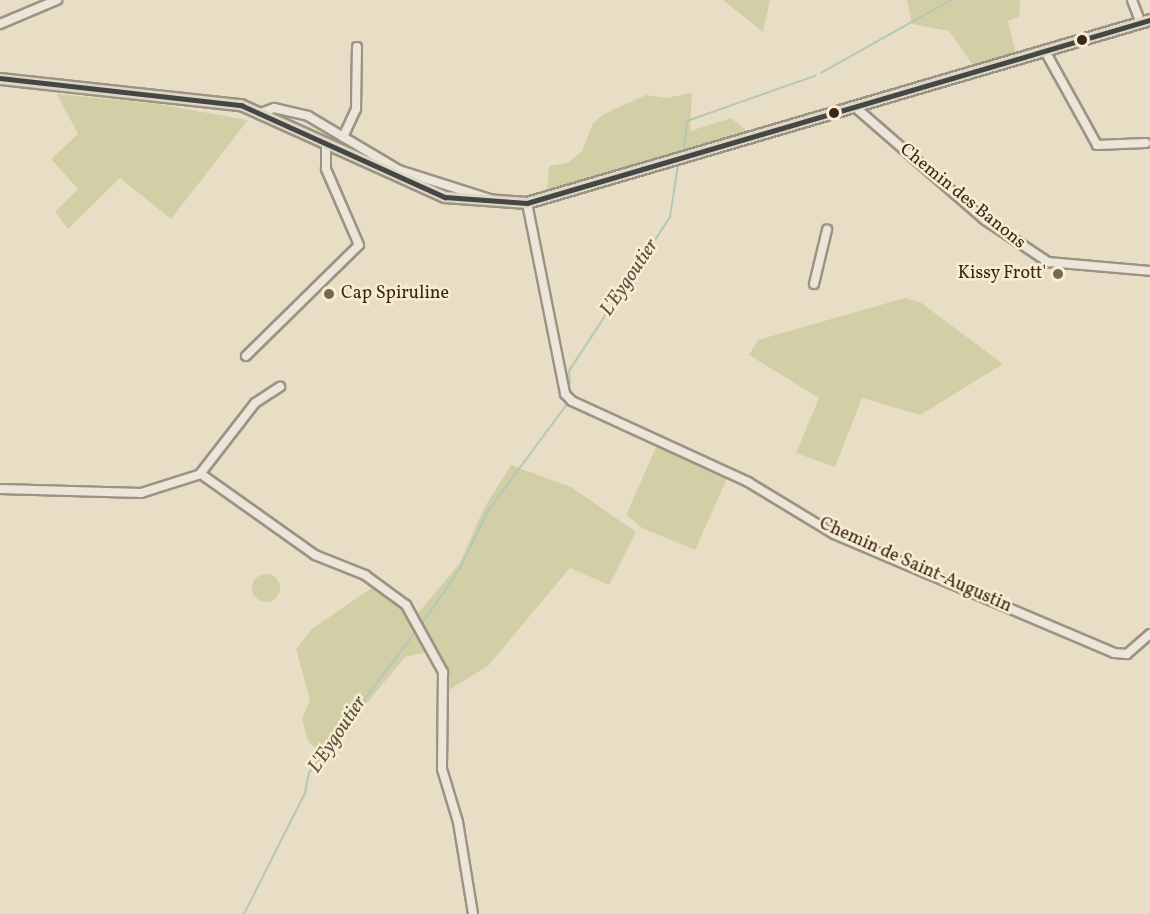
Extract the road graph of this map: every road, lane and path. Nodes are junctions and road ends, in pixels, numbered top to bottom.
1 (57, 0) edge
2 (1132, 0) edge
3 (1145, 22) edge
4 (0, 24) edge
5 (357, 47) dead end
6 (1045, 51) junction
7 (0, 79) edge
8 (855, 107) junction
9 (263, 112) junction
10 (343, 137) junction
11 (326, 143) junction
12 (1146, 143) dead end
13 (492, 200) junction
14 (527, 203) junction
15 (826, 230) dead end
16 (1150, 271) edge
17 (814, 284) dead end
18 (246, 356) dead end
19 (280, 387) dead end
20 (200, 474) junction
21 (0, 489) edge
22 (1150, 634) edge
23 (473, 914) edge

1 - 4 street
2 - 3 street
3 - 6 main road
5 - 10 street
6 - 8 main road
6 - 12 street
7 - 9 main road
8 - 14 main road
8 - 16 street, Chemin des Banons
9 - 10 street
9 - 11 main road
10 - 13 street
11 - 13 main road
11 - 18 street
13 - 14 main road
14 - 22 street, Chemin de Saint-Augustin
15 - 17 street
19 - 20 street
20 - 21 street
20 - 23 street

